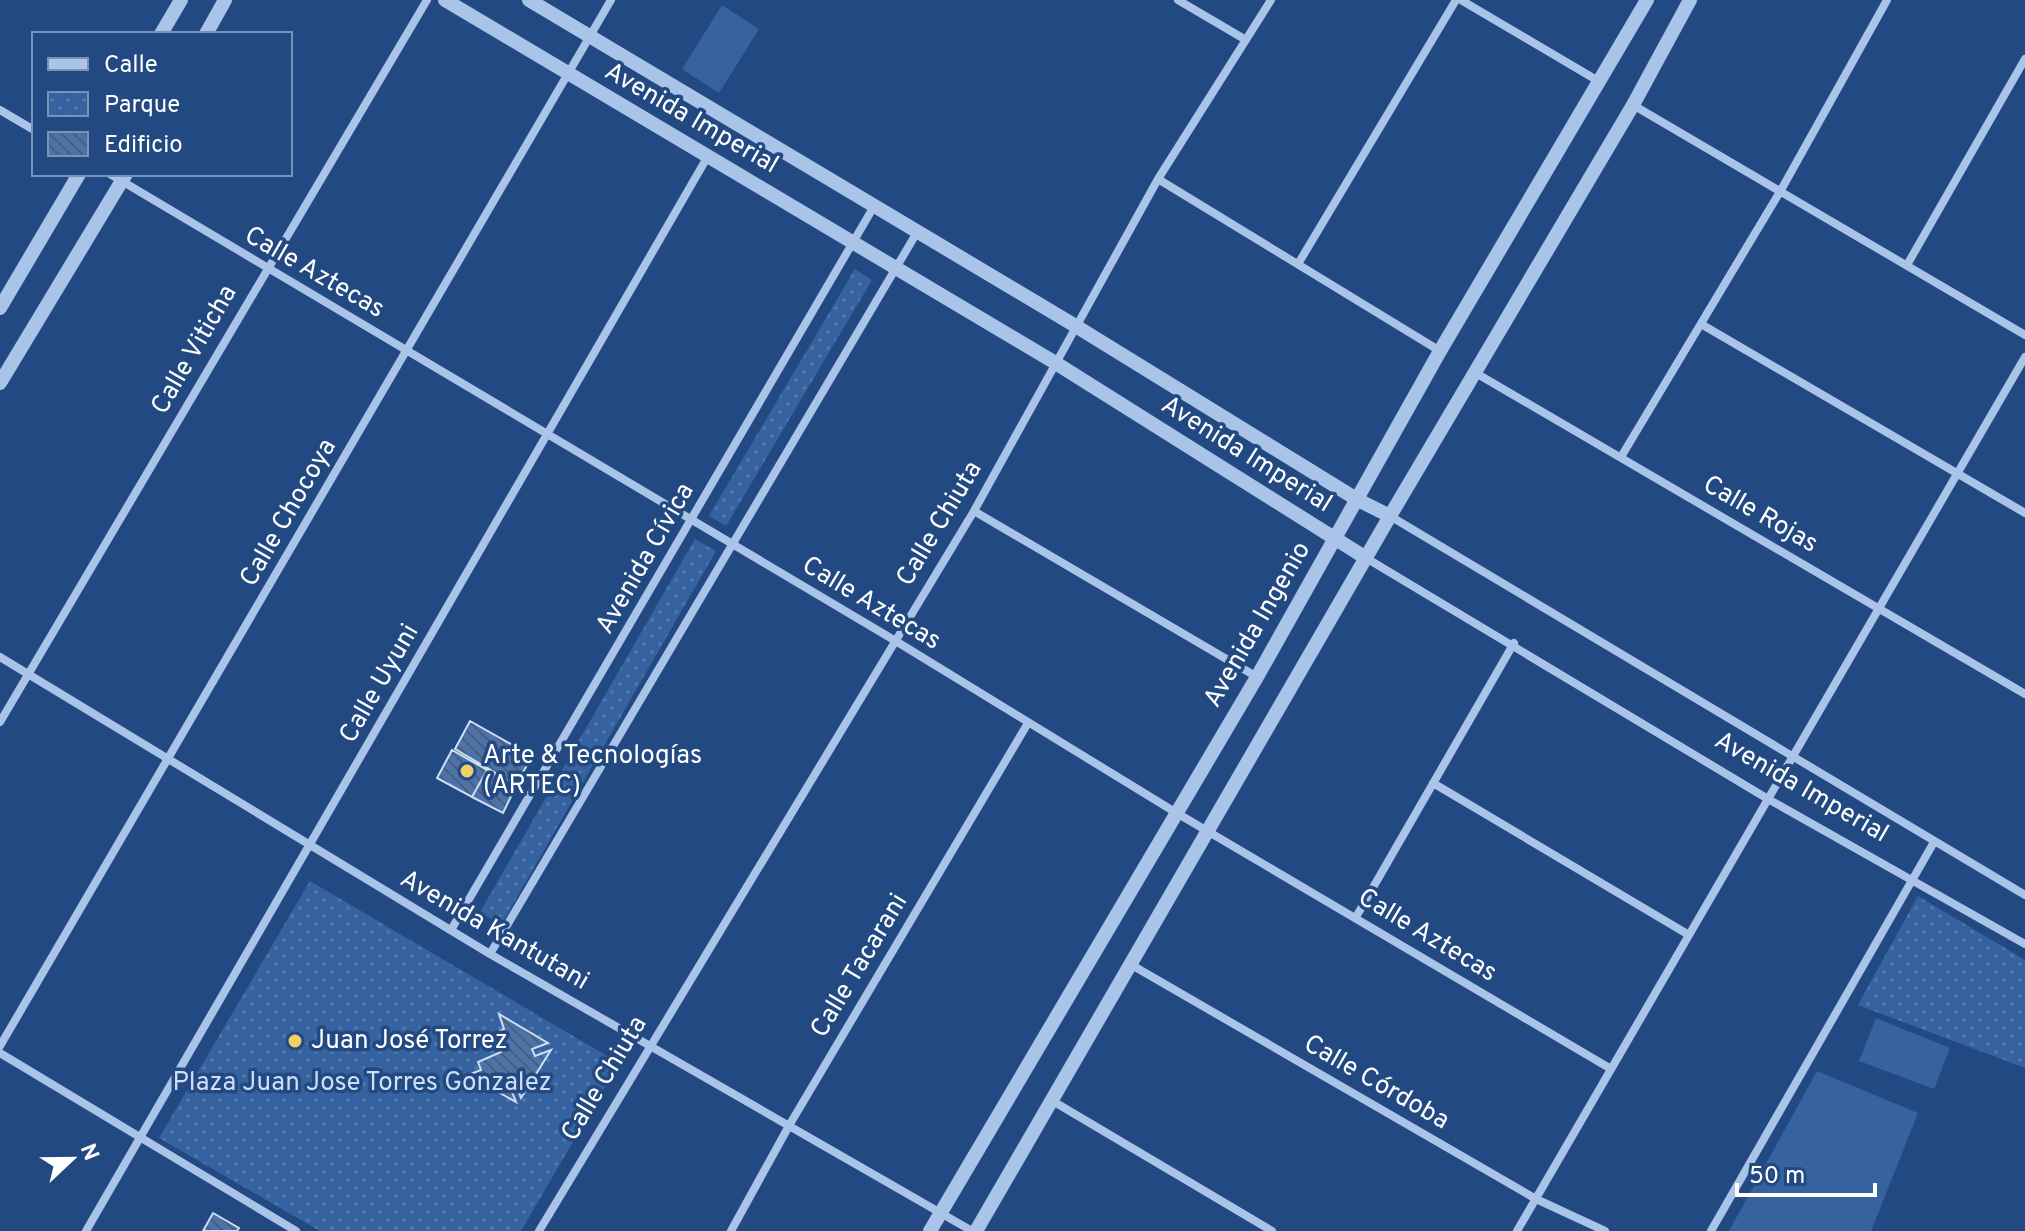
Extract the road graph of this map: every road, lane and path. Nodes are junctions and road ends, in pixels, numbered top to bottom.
1 (181, 0) edge
2 (225, 0) edge
3 (427, 0) edge
4 (445, 0) edge
5 (529, 0) edge
6 (611, 0) edge
7 (1178, 0) edge
8 (1271, 0) edge
9 (1459, 0) edge
10 (1647, 0) edge
11 (1690, 0) edge
12 (1887, 0) edge
13 (162, 32) edge
14 (207, 32) edge
15 (588, 35) junction
16 (1246, 40) junction
17 (2025, 59) edge
18 (566, 74) junction
19 (1600, 82) junction
20 (1633, 105) junction
21 (0, 110) edge
22 (32, 129) edge
23 (708, 156) junction
24 (78, 176) edge
25 (119, 176) edge
26 (1158, 179) junction
27 (1781, 190) junction
28 (873, 208) junction
29 (916, 234) junction
30 (854, 244) junction
31 (1298, 264) junction
32 (1907, 265) junction
33 (895, 268) junction
34 (266, 269) junction
35 (0, 308) edge
36 (1701, 324) junction
37 (1074, 325) junction
38 (2025, 335) edge
39 (408, 351) junction
40 (1440, 351) junction
41 (2025, 357) edge
42 (1054, 362) junction
43 (1474, 372) junction
44 (0, 383) edge
45 (548, 437) junction
46 (1621, 457) junction
47 (1957, 473) junction
48 (1358, 500) junction
49 (974, 511) junction
50 (2025, 513) edge
51 (1390, 516) junction
52 (691, 523) junction
53 (1335, 540) junction
54 (732, 544) junction
55 (1366, 558) junction
56 (1880, 607) junction
57 (894, 640) junction
58 (1514, 643) junction
59 (0, 657) edge
60 (29, 674) junction
61 (1257, 677) junction
62 (2025, 694) edge
63 (0, 722) edge
64 (1028, 723) junction
65 (1793, 757) junction
66 (167, 760) junction
67 (1433, 783) junction
68 (1768, 799) junction
69 (1175, 812) junction
70 (1208, 831) junction
71 (1934, 842) junction
72 (309, 845) junction
73 (1913, 882) junction
74 (2025, 895) edge
75 (1356, 917) junction
76 (451, 930) junction
77 (1689, 935) junction
78 (2025, 944) edge
79 (490, 954) junction
80 (1130, 964) junction
81 (649, 1045) junction
82 (0, 1046) edge
83 (0, 1053) edge
84 (1611, 1069) junction
85 (1051, 1100) junction
86 (790, 1124) junction
87 (140, 1135) junction
88 (1536, 1199) junction
89 (940, 1213) junction
90 (86, 1231) edge
91 (296, 1231) edge
92 (539, 1231) edge
93 (731, 1231) edge
94 (930, 1231) edge
95 (974, 1231) edge
96 (1272, 1231) edge
97 (1517, 1231) edge
98 (1605, 1231) edge
99 (1711, 1231) edge

1 - 13 street
2 - 14 street
3 - 34 street, Calle Viticha
4 - 18 street, Avenida Imperial
5 - 15 street, Avenida Imperial
6 - 15 street, Calle Chocoya
7 - 16 street
8 - 16 street, Calle Chiuta
9 - 19 street
9 - 31 street
10 - 19 street, Avenida Ingenio
11 - 20 street
12 - 27 street
15 - 18 street, Calle Chocoya
15 - 28 street, Avenida Imperial
16 - 26 street, Calle Chiuta
17 - 32 street
18 - 23 street, Avenida Imperial
18 - 39 street, Calle Chocoya
19 - 40 street, Avenida Ingenio
20 - 27 street
20 - 43 street
21 - 22 street
23 - 30 street, Avenida Imperial
23 - 45 street, Calle Uyuni
24 - 35 street
25 - 34 street, Calle Aztecas
25 - 44 street
26 - 31 street
26 - 37 street, Calle Chiuta
27 - 32 street
27 - 36 street
28 - 29 street, Avenida Imperial
28 - 30 street, Avenida Cívica
29 - 33 street
29 - 37 street, Avenida Imperial
30 - 33 street, Avenida Imperial
30 - 52 street, Avenida Cívica
31 - 40 street
32 - 38 street
33 - 42 street, Avenida Imperial
33 - 54 street
34 - 39 street, Calle Aztecas
34 - 60 street, Calle Viticha
36 - 46 street
36 - 47 street
37 - 42 street, Calle Chiuta
37 - 48 street, Avenida Imperial
39 - 45 street, Calle Aztecas
39 - 66 street, Calle Chocoya
40 - 48 street, Avenida Ingenio
41 - 47 street
42 - 49 street, Calle Chiuta
42 - 53 street, Avenida Imperial
43 - 46 street, Calle Rojas
43 - 51 street
45 - 52 street, Calle Aztecas
45 - 72 street, Calle Uyuni
46 - 56 street, Calle Rojas
47 - 50 street
47 - 56 street
48 - 51 street, Avenida Imperial
48 - 53 street, Avenida Ingenio
49 - 57 street, Calle Chiuta
49 - 61 street
51 - 55 street
51 - 65 street, Avenida Imperial
52 - 54 street, Calle Aztecas
52 - 76 street, Avenida Cívica
53 - 55 street, Avenida Imperial
53 - 61 street, Avenida Ingenio
54 - 57 street, Calle Aztecas
54 - 79 street
55 - 58 street, Avenida Imperial
55 - 70 street
56 - 62 street, Calle Rojas
56 - 65 street
57 - 64 street, Calle Aztecas
57 - 81 street, Calle Chiuta
58 - 67 street
58 - 68 street, Avenida Imperial
59 - 60 street, Avenida Kantutani
60 - 63 street, Calle Viticha
60 - 66 street, Avenida Kantutani
61 - 69 street, Avenida Ingenio
64 - 69 street, Calle Aztecas
64 - 86 street, Calle Tacarani
65 - 68 street
65 - 71 street, Avenida Imperial
66 - 72 street, Avenida Kantutani
66 - 82 street, Calle Chocoya
67 - 75 street
67 - 77 street
68 - 73 street, Avenida Imperial
68 - 77 street
69 - 70 street, Calle Aztecas
69 - 89 street, Avenida Ingenio
70 - 75 street, Calle Aztecas
70 - 80 street
71 - 73 street
71 - 74 street, Avenida Imperial
72 - 76 street, Avenida Kantutani
72 - 87 street, Calle Uyuni
73 - 78 street, Avenida Imperial
73 - 99 street
75 - 84 street, Calle Aztecas
76 - 79 street, Avenida Kantutani
77 - 84 street
79 - 81 street, Avenida Kantutani
80 - 85 street
80 - 88 street, Calle Córdoba
81 - 86 street, Avenida Kantutani
81 - 92 street, Calle Chiuta
83 - 87 street
84 - 88 street
85 - 95 street
85 - 96 street
86 - 89 street, Avenida Kantutani
86 - 93 street, Calle Tacarani
87 - 90 street, Calle Uyuni
87 - 91 street
88 - 97 street
88 - 98 street, Calle Córdoba
89 - 94 street, Avenida Ingenio
89 - 95 street, Avenida Kantutani

